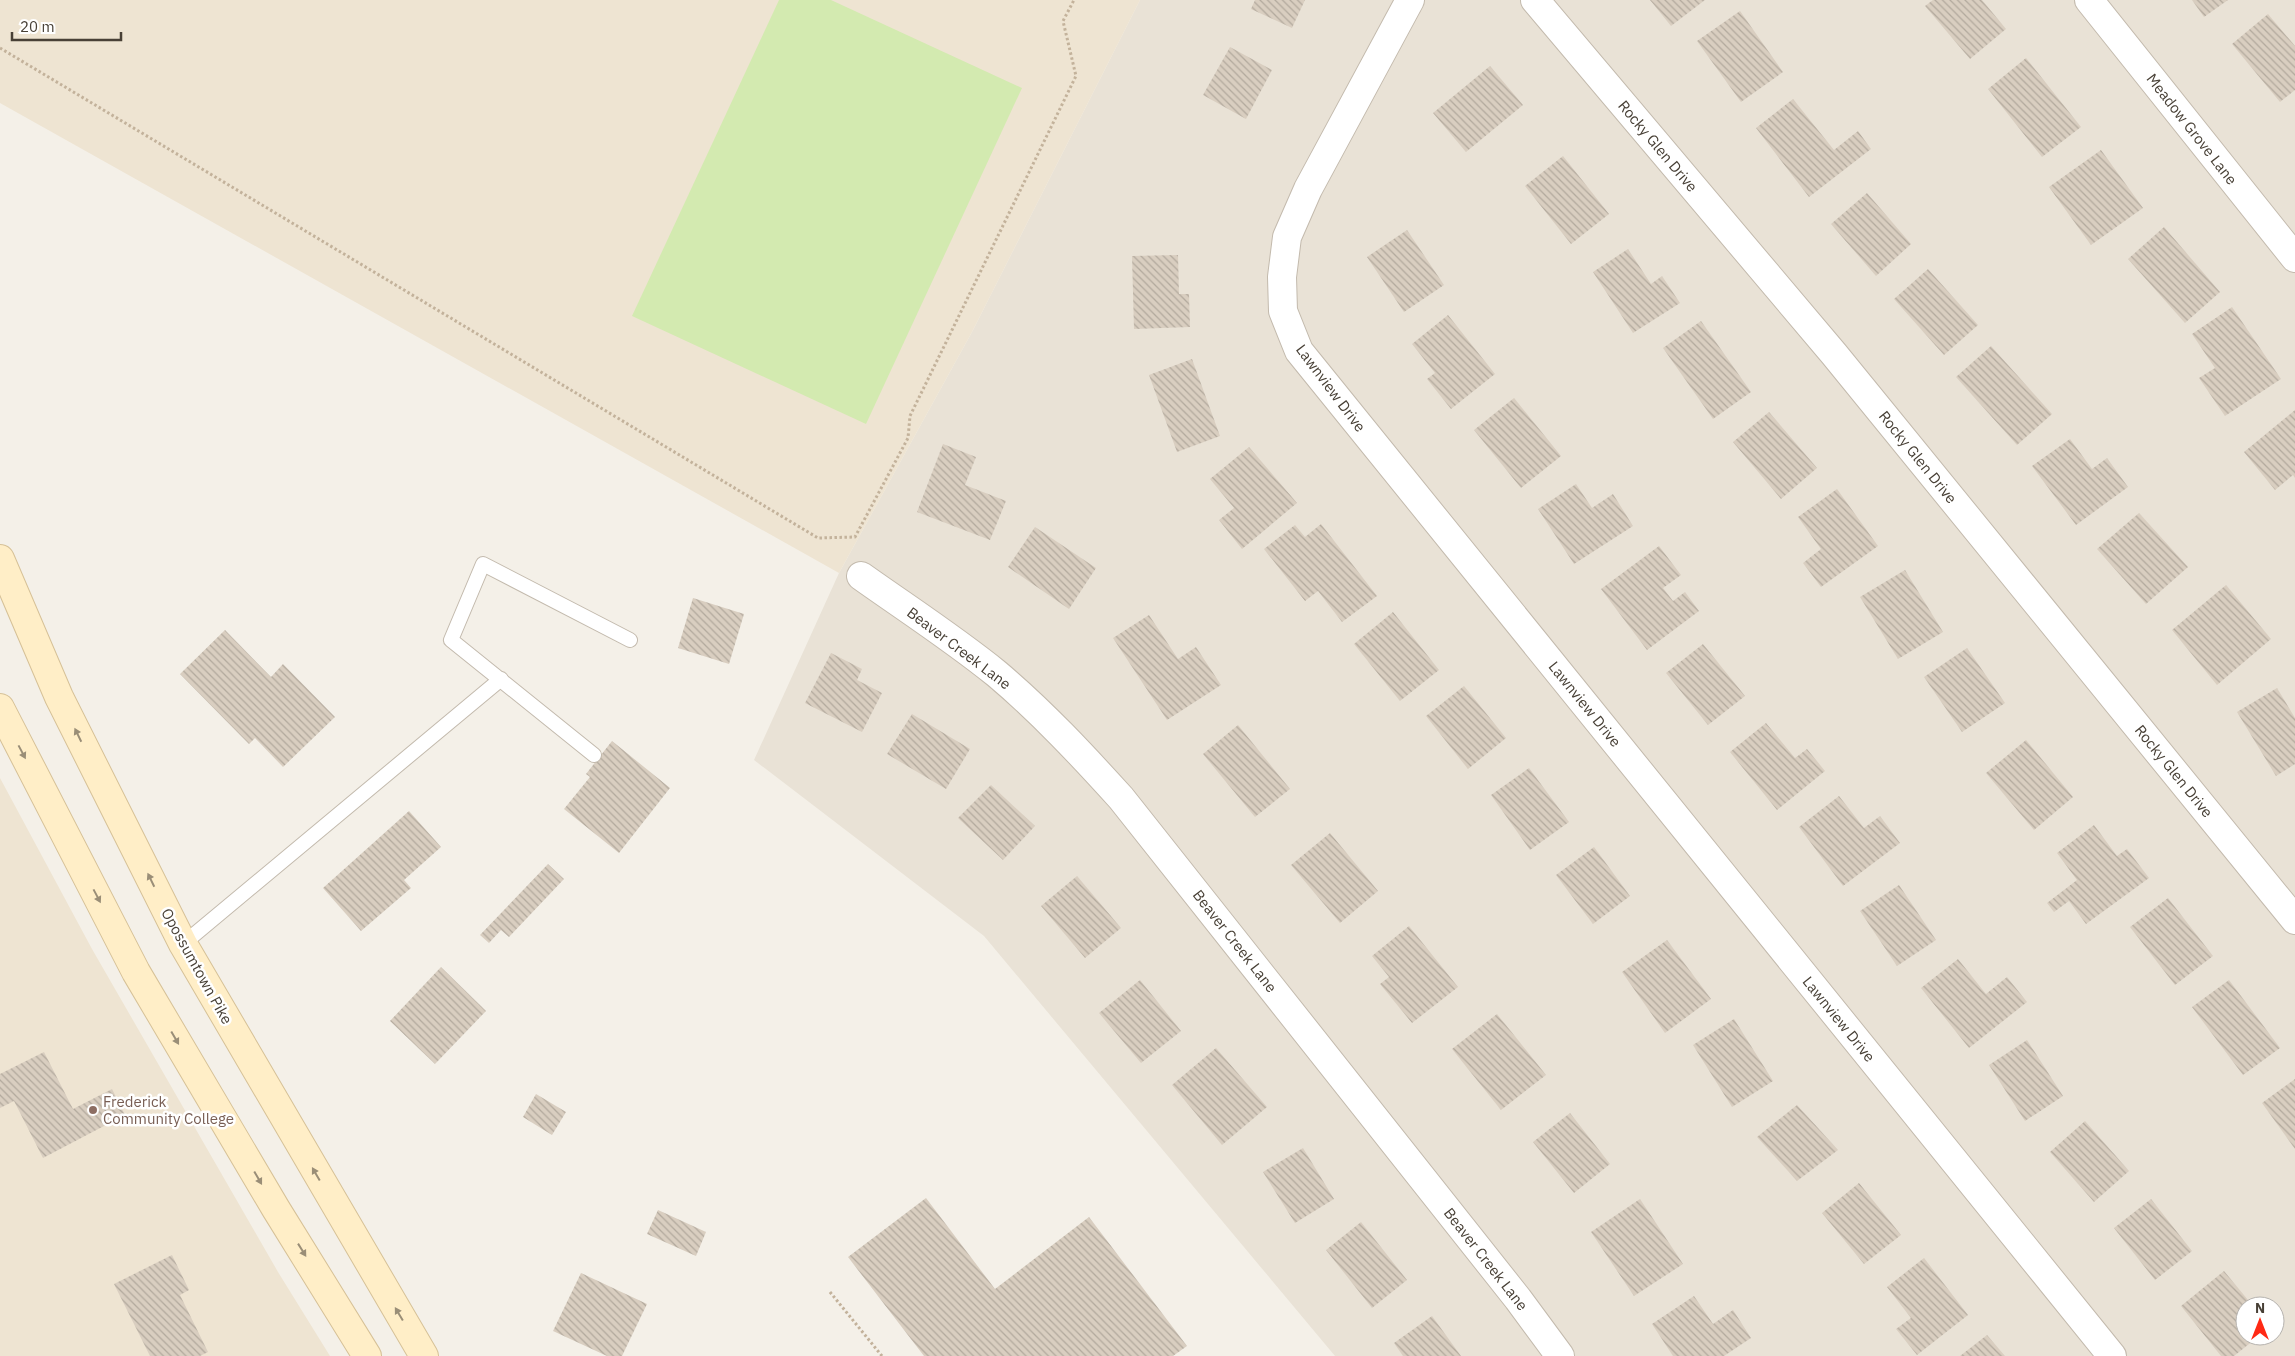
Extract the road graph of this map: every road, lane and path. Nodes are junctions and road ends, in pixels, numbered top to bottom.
1 (1074, 0) edge
2 (1410, 0) edge
3 (1535, 0) edge
4 (2090, 0) edge
5 (0, 48) edge
6 (2295, 258) edge
7 (0, 559) edge
8 (861, 576) dead end
9 (630, 640) dead end
10 (501, 679) junction
11 (0, 708) edge
12 (594, 755) dead end
13 (2295, 920) edge
14 (183, 944) junction
15 (830, 1292) dead end
16 (367, 1356) edge
17 (424, 1356) edge
18 (882, 1356) edge
19 (1560, 1356) edge
20 (2112, 1356) edge

1 - 5 path
2 - 20 street, Lawnview Drive
3 - 13 street, Rocky Glen Drive
4 - 6 street, Meadow Grove Lane
14 -> 7 main road, Opossumtown Pike
8 - 19 street, Beaver Creek Lane
9 - 10 lane
10 - 12 lane
10 - 14 lane
11 -> 16 main road
17 -> 14 main road, Opossumtown Pike
15 - 18 path

